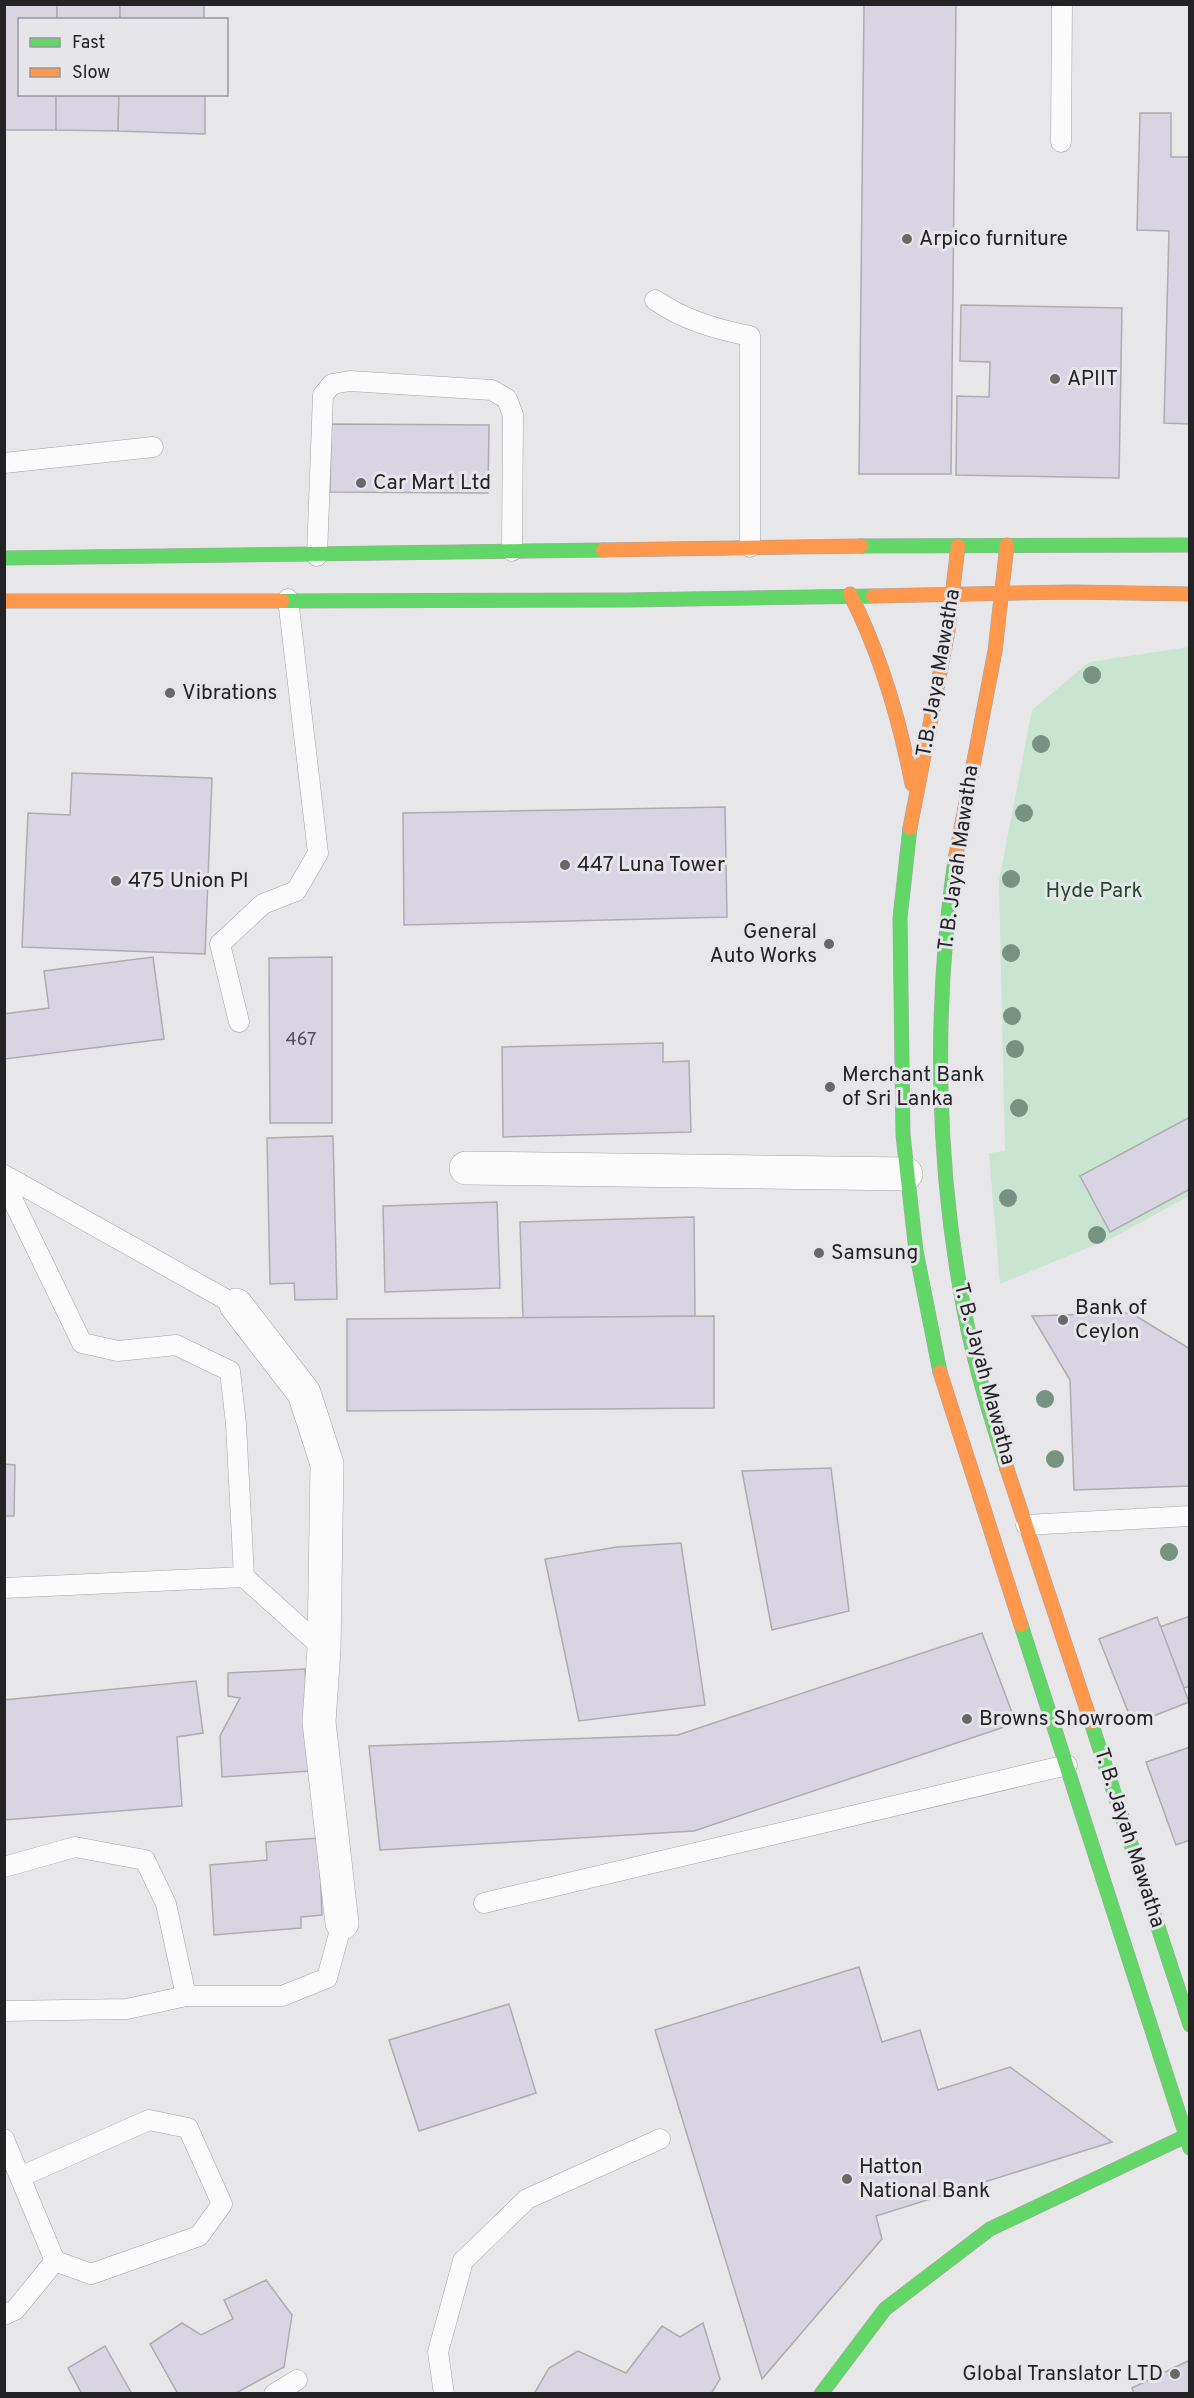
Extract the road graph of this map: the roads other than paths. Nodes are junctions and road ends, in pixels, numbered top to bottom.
1 (1062, 4) edge
2 (1061, 142) dead end
3 (655, 300) dead end
4 (153, 447) dead end
5 (4, 463) edge
6 (1007, 545) junction
7 (1190, 545) edge
8 (958, 546) junction
9 (750, 547) junction
10 (512, 551) junction
11 (317, 556) junction
12 (4, 558) edge
13 (1003, 593) junction
14 (850, 594) junction
15 (1190, 594) edge
16 (956, 595) junction
17 (288, 599) junction
18 (4, 601) edge
19 (915, 800) junction
20 (239, 1022) dead end
21 (466, 1168) dead end
22 (906, 1174) junction
23 (4, 1175) edge
24 (4, 1182) edge
25 (236, 1305) joint
26 (1190, 1516) edge
27 (1026, 1525) junction
28 (244, 1577) junction
29 (4, 1588) edge
30 (324, 1649) junction
31 (1067, 1765) junction
32 (4, 1867) edge
33 (484, 1903) dead end
34 (342, 1923) joint
35 (1182, 1973) edge
36 (186, 1996) junction
37 (4, 2011) edge
38 (1190, 2025) edge
39 (4, 2139) edge
40 (660, 2139) dead end
41 (1188, 2140) edge
42 (20, 2177) junction
43 (55, 2261) junction
44 (4, 2315) edge
45 (297, 2380) dead end
46 (274, 2394) edge
47 (444, 2394) edge
48 (821, 2394) edge

1 - 2 lane
3 - 9 lane
4 - 5 lane
6 - 7 main road
6 - 8 main road
6 - 13 main road
8 - 9 main road
8 - 16 main road, T.B. Jaya Mawatha
9 - 10 main road
10 - 11 main road
10 - 11 lane
11 - 12 main road
13 - 15 main road
13 - 16 main road
13 - 27 main road, T. B. Jayah Mawatha
14 - 16 main road
14 - 17 main road
14 - 19 main road
16 - 19 main road, T.B. Jaya Mawatha
17 - 18 main road
17 - 20 lane
19 - 22 main road, T. B. Jayah Mawatha
21 - 22 street
22 - 31 main road, T. B. Jayah Mawatha
23 - 25 lane
24 - 28 lane
25 - 30 street
26 - 27 lane
27 - 35 main road, T. B. Jayah Mawatha
28 - 29 lane
28 - 30 lane
30 - 34 street
31 - 33 lane
31 - 41 main road, T. B. Jayah Mawatha
32 - 36 lane
34 - 36 lane
35 - 38 main road, T. B. Jayah Mawatha
36 - 37 lane
39 - 42 lane
40 - 47 lane
41 - 48 main road
42 - 43 lane
42 - 43 lane
43 - 44 lane
45 - 46 lane

